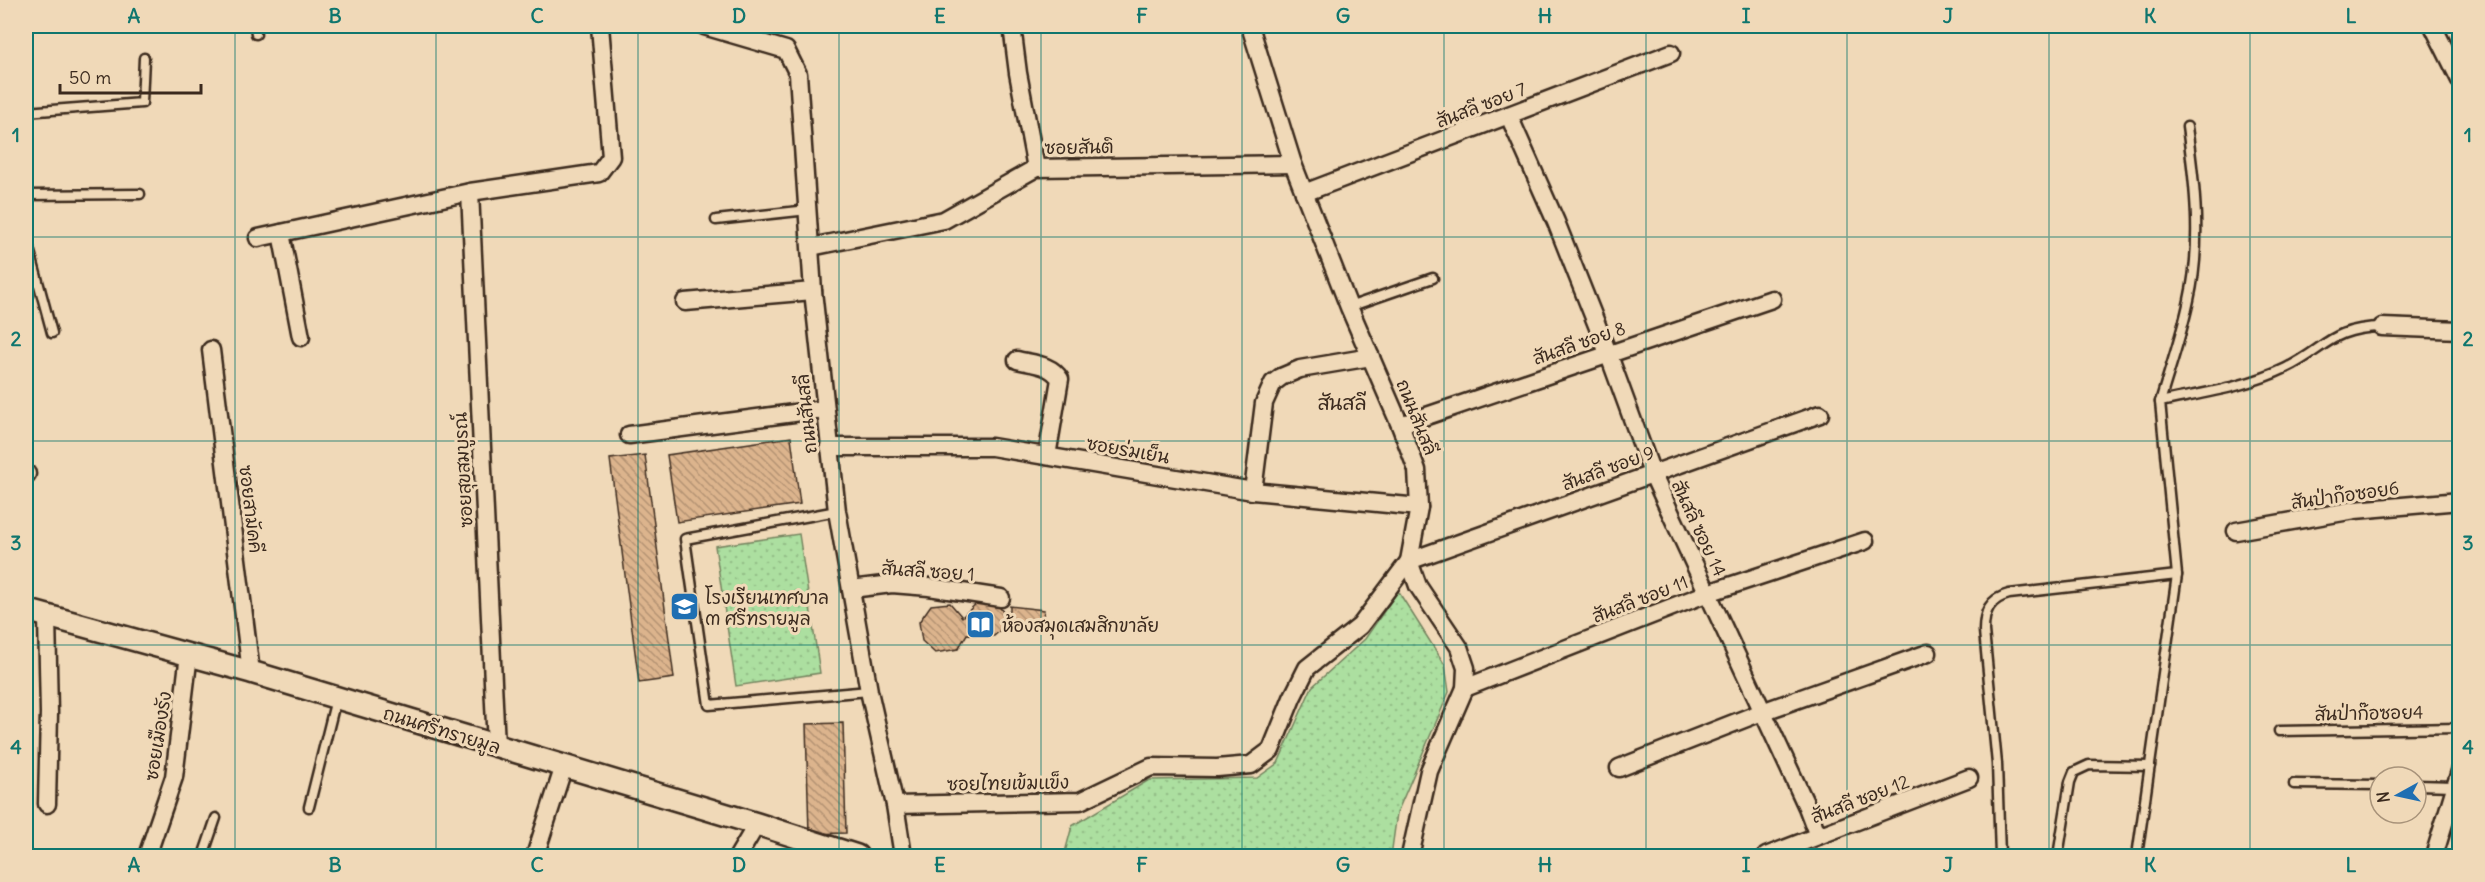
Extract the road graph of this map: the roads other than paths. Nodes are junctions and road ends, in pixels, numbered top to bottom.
1 (600, 26) edge
2 (704, 26) edge
3 (1012, 26) edge
4 (1269, 26) edge
5 (2433, 26) edge
6 (1251, 28) edge
7 (1671, 53) dead end
8 (144, 58) dead end
9 (2460, 80) edge
10 (26, 112) edge
11 (1509, 116) junction
12 (2187, 127) dead end
13 (1293, 164) junction
14 (1036, 168) junction
15 (470, 192) junction
16 (1304, 193) junction
17 (140, 194) dead end
18 (26, 195) edge
19 (808, 210) junction
20 (716, 220) dead end
21 (281, 233) junction
22 (26, 237) edge
23 (258, 238) dead end
24 (811, 247) junction
25 (1433, 278) dead end
26 (813, 291) junction
27 (1772, 299) dead end
28 (685, 302) dead end
29 (1348, 308) junction
30 (2382, 327) joint
31 (2460, 330) edge
32 (52, 333) dead end
33 (301, 337) dead end
34 (211, 350) dead end
35 (1608, 353) junction
36 (1371, 357) junction
37 (1017, 360) dead end
38 (2160, 402) junction
39 (824, 409) junction
40 (1820, 414) dead end
41 (1400, 425) junction
42 (629, 435) dead end
43 (830, 447) junction
44 (1047, 456) junction
45 (1652, 473) junction
46 (1253, 491) junction
47 (2460, 501) edge
48 (1419, 507) junction
49 (837, 512) junction
50 (2236, 531) dead end
51 (1865, 541) dead end
52 (1409, 561) junction
53 (2177, 574) junction
54 (851, 589) junction
55 (1708, 593) junction
56 (1001, 598) dead end
57 (26, 610) edge
58 (47, 616) junction
59 (1928, 653) dead end
60 (189, 654) junction
61 (252, 672) junction
62 (1465, 688) junction
63 (869, 691) junction
64 (336, 698) junction
65 (1762, 712) junction
66 (2460, 728) edge
67 (2279, 731) dead end
68 (496, 746) junction
69 (564, 766) junction
70 (2150, 766) junction
71 (1619, 768) dead end
72 (1969, 778) dead end
73 (2457, 778) edge
74 (2428, 783) edge
75 (2294, 784) dead end
76 (2368, 785) edge
77 (47, 804) dead end
78 (895, 805) junction
79 (309, 807) dead end
80 (216, 818) dead end
81 (757, 824) junction
82 (1818, 836) junction
83 (147, 856) edge
84 (203, 856) edge
85 (535, 856) edge
86 (738, 856) edge
87 (857, 856) edge
88 (903, 856) edge
89 (1410, 856) edge
90 (1766, 856) edge
91 (2000, 856) edge
92 (2058, 856) edge
93 (2137, 856) edge
94 (2434, 856) edge

1 - 15 street
2 - 19 street, ถนนสันสลี
3 - 14 street
4 - 6 street
5 - 9 street
6 - 13 street, ถนนสันสลี
7 - 11 street, สันสลี ซอย 7
8 - 10 lane
11 - 16 street, สันสลี ซอย 7
11 - 35 street, สันสลี ซอย 14
12 - 38 lane
13 - 14 street, ซอยสันติ
13 - 16 street, ถนนสันสลี
14 - 24 street, ซอยสันติ
15 - 21 street
15 - 68 street, ซอยสุขสมบูรณ์
16 - 29 street, ถนนสันสลี
17 - 18 lane
19 - 20 lane
19 - 24 street, ถนนสันสลี
21 - 23 street
21 - 33 street
22 - 32 lane
24 - 26 street, ถนนสันสลี
25 - 29 lane
26 - 28 street
26 - 39 street, ถนนสันสลี
27 - 35 street, สันสลี ซอย 8
29 - 36 street, ถนนสันสลี
30 - 31 street
30 - 38 lane
34 - 61 street, ซอยสามัคคี
35 - 41 street, สันสลี ซอย 8
35 - 45 street, สันสลี ซอย 14
36 - 41 street, ถนนสันสลี
36 - 46 street
37 - 44 street
38 - 53 lane
39 - 42 street
39 - 43 street, ถนนสันสลี
40 - 45 street, สันสลี ซอย 9
41 - 48 street, ถนนสันสลี
43 - 44 street, ซอยร่มเย็น
43 - 49 street, ถนนสันสลี
44 - 46 street, ซอยร่มเย็น
45 - 52 street, สันสลี ซอย 9
45 - 55 street, สันสลี ซอย 14
46 - 48 street, ซอยร่มเย็น
47 - 50 street, สันป่าก๊อซอย6
48 - 52 street, ถนนสันสลี
49 - 54 street, ถนนสันสลี
49 - 63 lane
51 - 55 street, สันสลี ซอย 11
52 - 62 street
52 - 78 street, ซอยไทยเข้มแข็ง
53 - 70 lane
53 - 91 lane
54 - 56 street, สันสลี ซอย 1
54 - 63 street, ถนนสันสลี
55 - 62 street, สันสลี ซอย 11
55 - 65 street, สันสลี ซอย 14
57 - 58 street, ถนนศรีทรายมูล
58 - 60 street, ถนนศรีทรายมูล
58 - 77 street
59 - 65 street
60 - 61 street, ถนนศรีทรายมูล
60 - 83 street, ซอยเมืองรัง
61 - 64 street, ถนนศรีทรายมูล
62 - 89 street
63 - 78 street, ถนนสันสลี
64 - 68 street, ถนนศรีทรายมูล
64 - 79 lane
65 - 71 street
65 - 82 street, สันสลี ซอย 14
66 - 67 lane, สันป่าก๊อซอย4
68 - 69 street, ถนนศรีทรายมูล
69 - 81 street, ถนนศรีทรายมูล
69 - 85 street
70 - 92 lane
70 - 93 lane
72 - 82 street, สันสลี ซอย 12
73 - 74 lane
73 - 94 street
75 - 76 lane
78 - 88 street, ถนนสันสลี
80 - 84 lane
81 - 86 street
81 - 87 street, ถนนศรีทรายมูล
82 - 90 street, สันสลี ซอย 12

